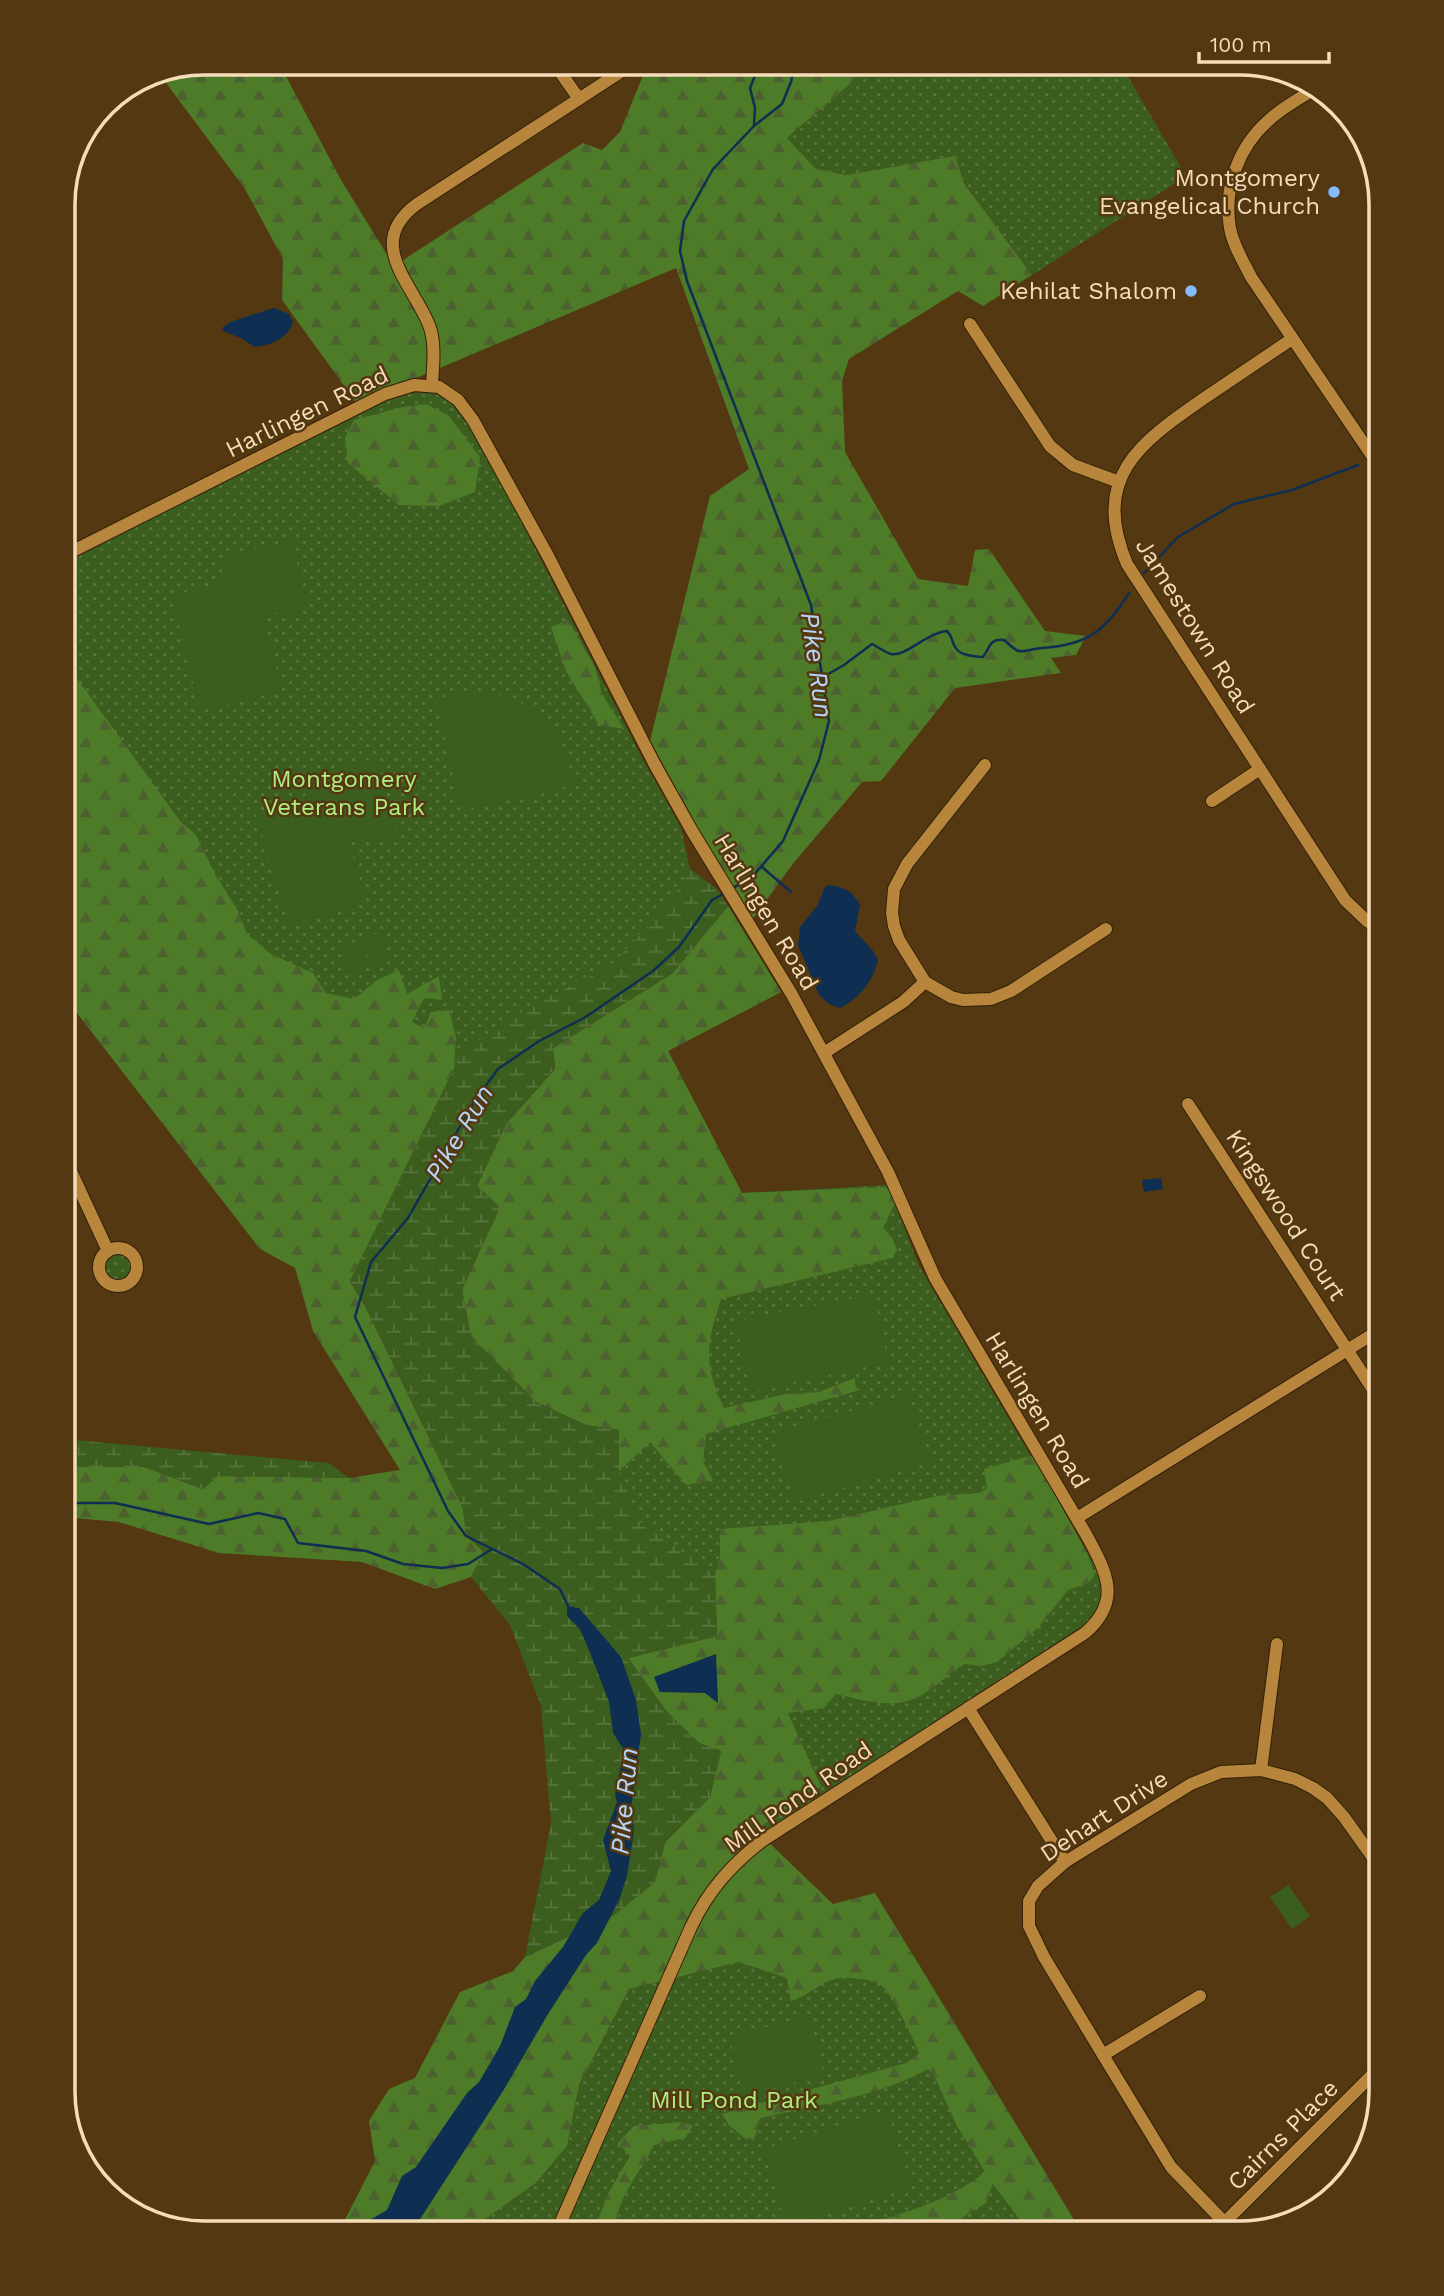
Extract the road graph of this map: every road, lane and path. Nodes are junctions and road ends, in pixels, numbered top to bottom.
1 (563, 75) edge
2 (612, 75) edge
3 (1307, 95) edge
4 (579, 99) junction
5 (970, 324) dead end
6 (1292, 339) junction
7 (432, 385) junction
8 (1369, 451) edge
9 (1119, 482) junction
10 (76, 550) edge
11 (985, 765) dead end
12 (1259, 769) junction
13 (1212, 801) dead end
14 (1369, 922) edge
15 (1106, 929) dead end
16 (925, 982) junction
17 (824, 1053) junction
18 (1188, 1104) dead end
19 (75, 1181) edge
20 (108, 1251) dead end
21 (1369, 1337) edge
22 (1349, 1350) junction
23 (1369, 1382) edge
24 (1077, 1518) junction
25 (1277, 1644) dead end
26 (968, 1708) junction
27 (1261, 1770) junction
28 (1369, 1852) edge
29 (1065, 1862) junction
30 (1200, 1996) dead end
31 (1102, 2055) junction
32 (1369, 2078) edge
33 (562, 2220) edge
34 (1223, 2221) edge
35 (1225, 2221) edge

1 - 4 street
2 - 4 street
3 - 6 street
4 - 7 street
5 - 9 street
6 - 8 street
6 - 9 street, Jamestown Road
7 - 10 street, Harlingen Road
7 - 17 street, Harlingen Road
9 - 12 street, Jamestown Road
11 - 16 street
12 - 13 street
12 - 14 street, Jamestown Road
15 - 16 street
16 - 17 street
17 - 24 street, Harlingen Road
18 - 22 street, Kingswood Court
19 - 20 street
21 - 22 street, Harlingen Road
22 - 23 street, Kingswood Court
22 - 24 street, Harlingen Road
24 - 26 street, Mill Pond Road
25 - 27 street
26 - 29 street
26 - 33 street, Mill Pond Road
27 - 28 street, Dehart Drive
27 - 29 street, Dehart Drive
29 - 31 street, Dehart Drive
30 - 31 street
31 - 34 street, Dehart Drive
32 - 35 street, Cairns Place

